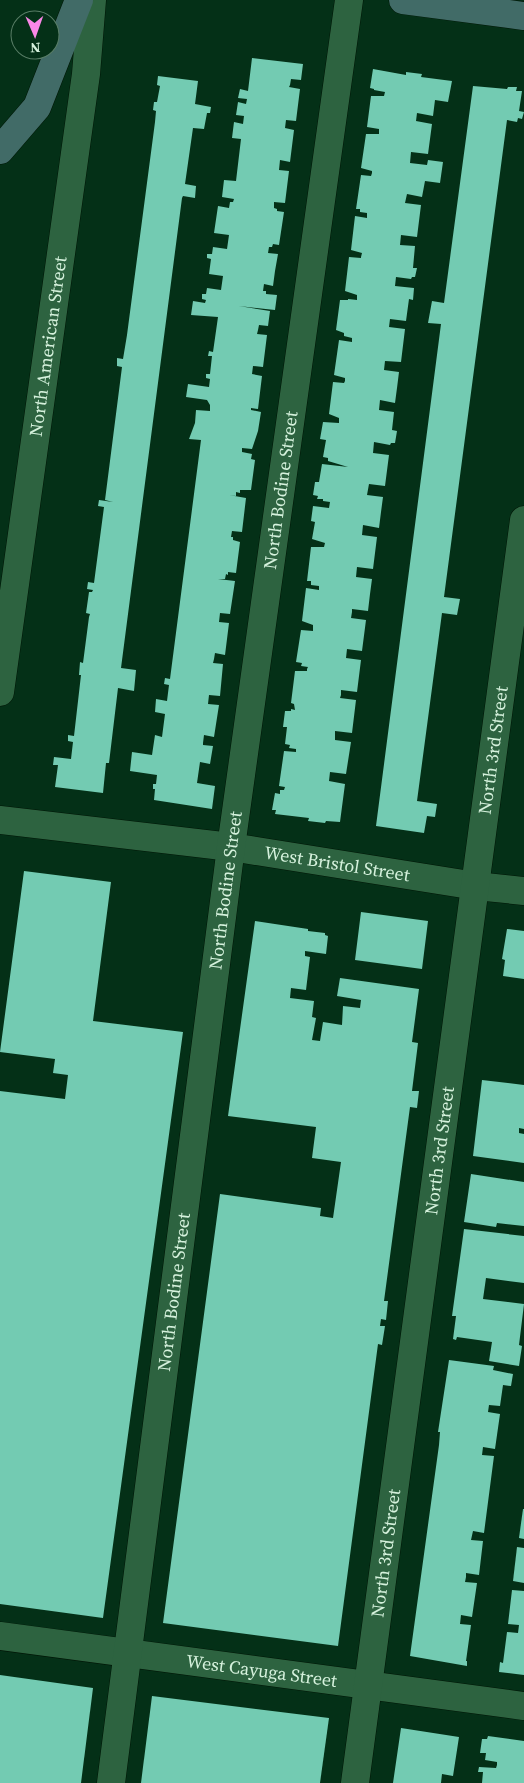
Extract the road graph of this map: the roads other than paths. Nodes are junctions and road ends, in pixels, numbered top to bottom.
1 (79, 0) edge
2 (92, 0) edge
3 (349, 0) edge
4 (402, 0) edge
5 (524, 16) edge
6 (0, 150) edge
7 (524, 520) edge
8 (0, 692) edge
9 (0, 820) edge
10 (231, 846) junction
11 (476, 886) junction
12 (524, 891) edge
13 (0, 1636) edge
14 (128, 1653) junction
15 (368, 1685) junction
16 (524, 1706) edge
17 (111, 1783) edge
18 (355, 1783) edge

1 - 6 street
2 - 8 street, North American Street
3 - 10 street, North Bodine Street
4 - 5 street
7 - 11 street, North 3rd Street
9 - 10 street, West Bristol Street
10 - 11 street, West Bristol Street
10 - 14 street, North Bodine Street
11 - 12 street, West Bristol Street
11 - 15 street, North 3rd Street
13 - 14 street, West Cayuga Street
14 - 15 street, West Cayuga Street
14 - 17 street, North Bodine Street
15 - 16 street, West Cayuga Street
15 - 18 street, North 3rd Street

